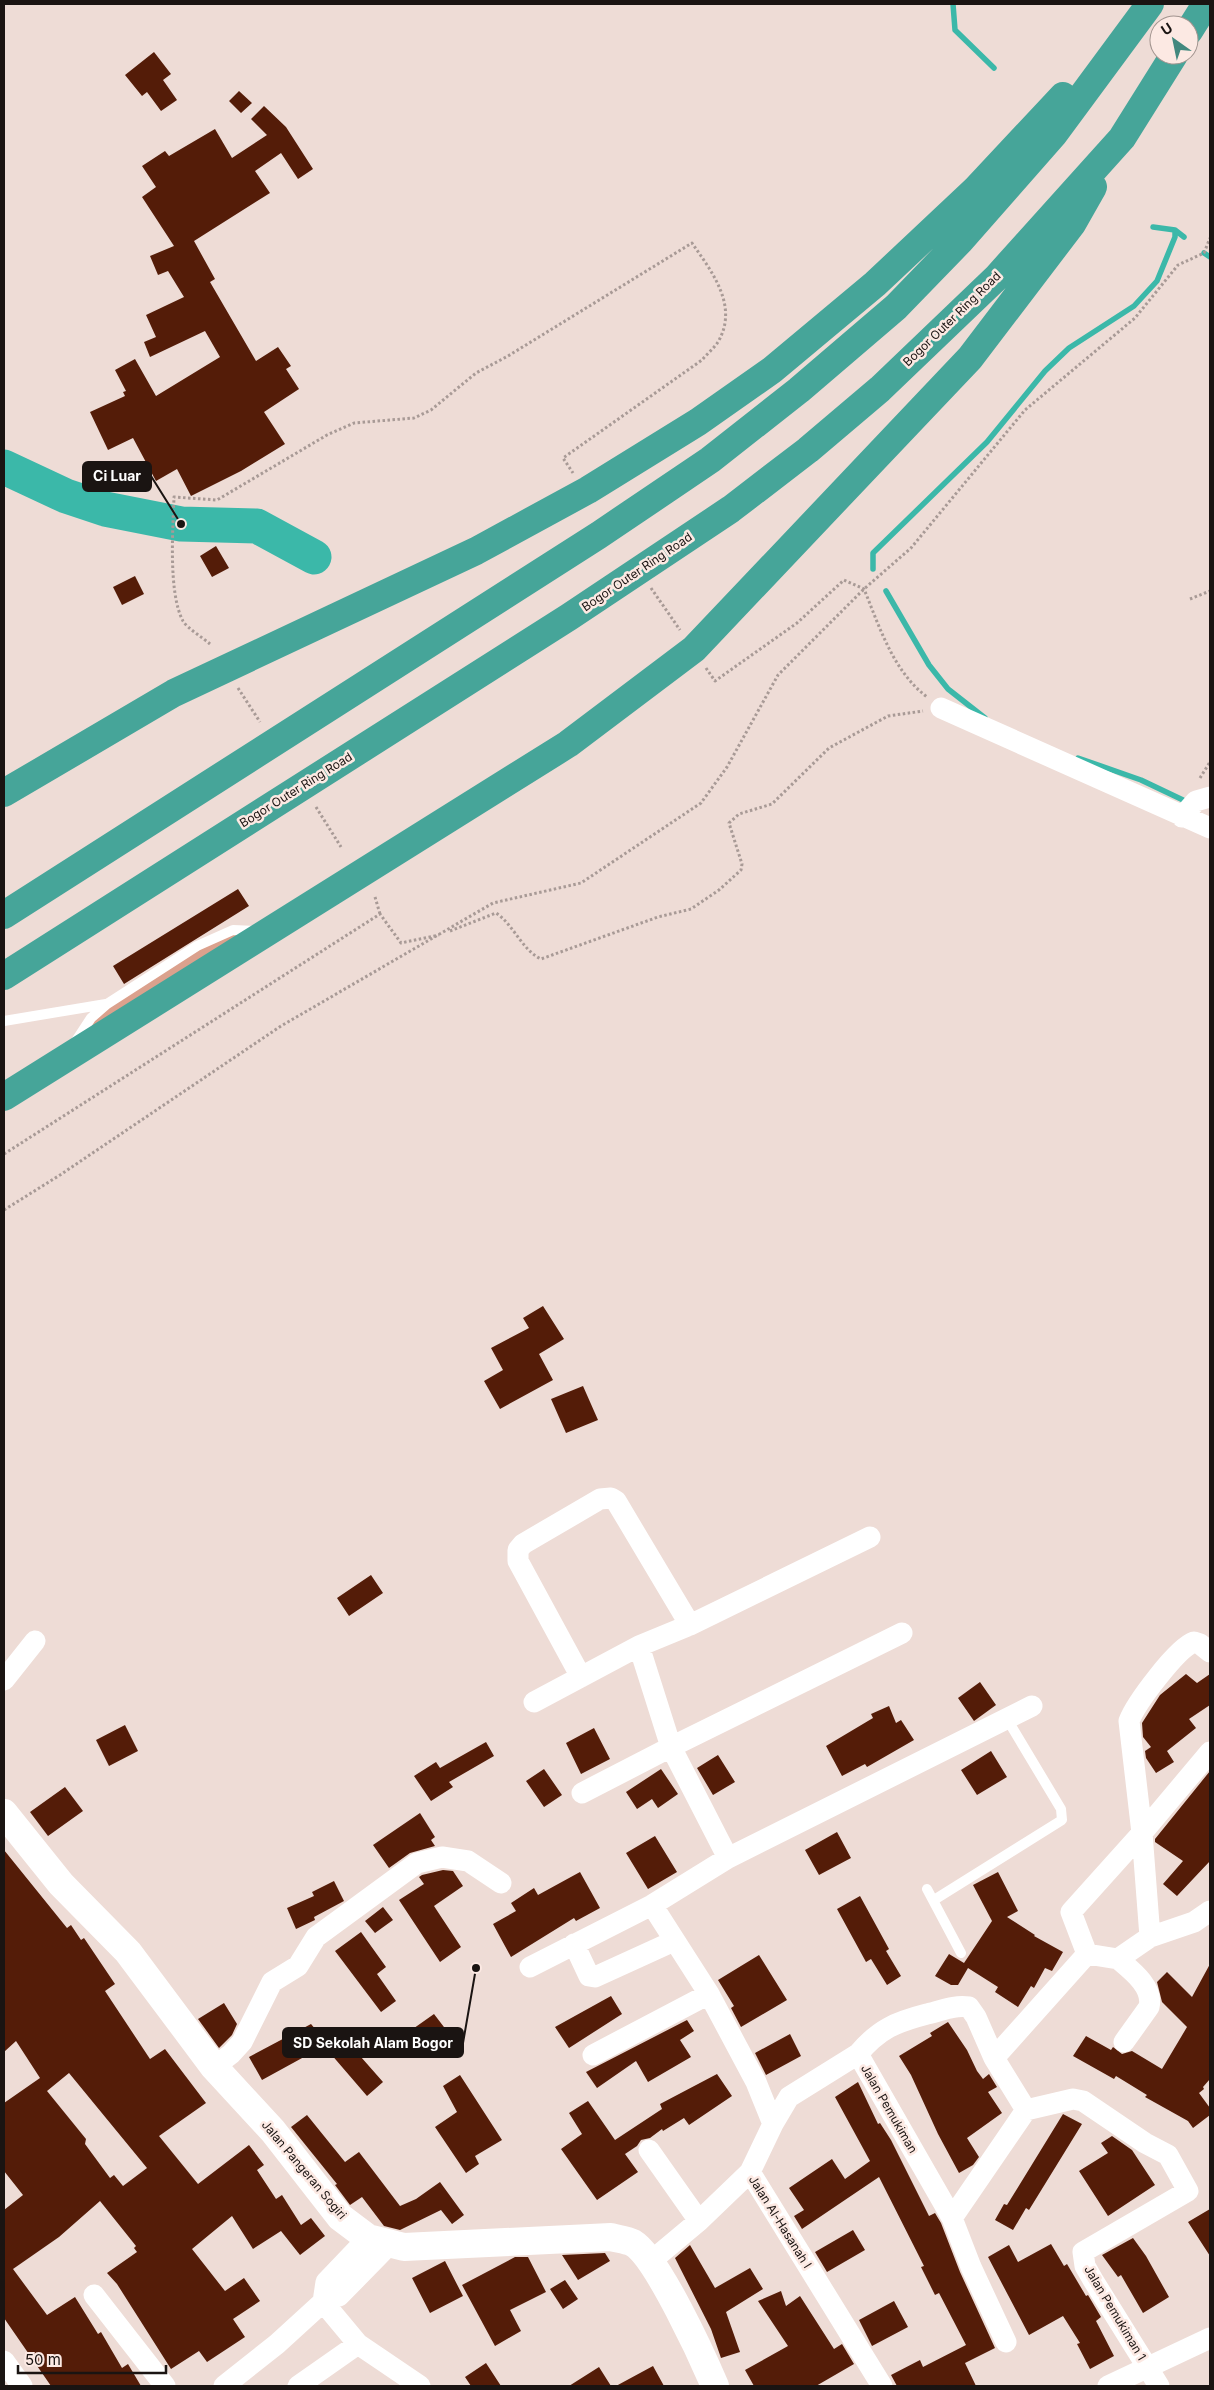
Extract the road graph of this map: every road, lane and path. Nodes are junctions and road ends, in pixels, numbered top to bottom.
1 (1150, 4) edge
2 (1206, 4) edge
3 (1199, 15) edge
4 (1168, 65) edge
5 (1122, 138) junction
6 (1210, 238) edge
7 (702, 360) dead end
8 (864, 589) junction
9 (1210, 591) edge
10 (1190, 599) dead end
11 (797, 623) dead end
12 (210, 644) dead end
13 (238, 688) dead end
14 (941, 708) junction
15 (260, 722) dead end
16 (4, 794) edge
17 (1210, 797) edge
18 (316, 808) dead end
19 (1182, 816) junction
20 (1210, 828) edge
21 (341, 848) dead end
22 (375, 897) dead end
23 (4, 914) edge
24 (380, 914) junction
25 (270, 932) junction
26 (442, 934) junction
27 (4, 976) edge
28 (107, 1004) junction
29 (4, 1020) edge
30 (63, 1061) junction
31 (4, 1097) edge
32 (4, 1154) edge
33 (4, 1210) edge
34 (870, 1537) dead end
35 (690, 1625) junction
36 (902, 1633) dead end
37 (35, 1641) dead end
38 (639, 1646) junction
39 (1210, 1652) edge
40 (581, 1677) junction
41 (4, 1680) edge
42 (534, 1702) dead end
43 (1032, 1706) dead end
44 (1007, 1719) junction
45 (671, 1747) junction
46 (1210, 1752) edge
47 (582, 1794) dead end
48 (4, 1812) edge
49 (1142, 1833) junction
50 (728, 1858) junction
51 (501, 1883) dead end
52 (927, 1890) dead end
53 (934, 1900) junction
54 (652, 1905) junction
55 (1210, 1911) edge
56 (1150, 1937) junction
57 (674, 1941) junction
58 (574, 1944) junction
59 (961, 1953) dead end
60 (1087, 1954) junction
61 (530, 1966) dead end
62 (1132, 1973) junction
63 (709, 1994) junction
64 (1124, 2042) dead end
65 (858, 2054) junction
66 (593, 2055) dead end
67 (994, 2058) junction
68 (214, 2067) junction
69 (1026, 2110) junction
70 (773, 2124) junction
71 (649, 2150) dead end
72 (750, 2172) junction
73 (952, 2218) junction
74 (699, 2220) junction
75 (379, 2241) junction
76 (650, 2262) junction
77 (94, 2294) dead end
78 (323, 2302) junction
79 (1210, 2338) edge
80 (1006, 2342) dead end
81 (358, 2344) junction
82 (4, 2361) edge
83 (1148, 2367) junction
84 (22, 2386) edge
85 (165, 2386) edge
86 (224, 2386) edge
87 (298, 2386) edge
88 (420, 2386) edge
89 (715, 2386) edge
90 (882, 2386) edge
91 (1108, 2386) edge
92 (1159, 2386) edge

1 - 16 highway
1 - 23 highway
2 - 3 highway
4 - 5 highway, Bogor Outer Ring Road
5 - 25 highway
5 - 27 highway, Bogor Outer Ring Road
6 - 8 path
7 - 12 path
8 - 11 path
8 - 14 path
8 - 26 path
9 - 10 path
13 - 15 path
14 - 19 street
14 - 26 path
17 - 19 street
18 - 21 path
19 - 20 street
22 - 24 path
24 - 26 path
24 - 32 path
25 - 28 lane
25 - 30 highway
26 - 33 path
28 - 29 lane
28 - 30 lane
30 - 31 highway
34 - 35 street
35 - 38 street
35 - 40 street
36 - 45 street
37 - 41 street
38 - 40 street
38 - 45 street
39 - 49 street
40 - 42 street
43 - 44 street
44 - 50 street
44 - 53 lane
45 - 47 street
45 - 50 street
46 - 49 street
48 - 68 street, Jalan Pangeran Sogiri
49 - 56 street
49 - 60 street
50 - 54 street
51 - 68 street
52 - 53 lane
53 - 59 lane
54 - 57 street
54 - 58 street
55 - 56 street
56 - 62 street
57 - 58 street
57 - 63 street
58 - 61 street
60 - 62 street
60 - 67 street
62 - 64 street
63 - 66 street
63 - 70 street
65 - 67 street, Jalan Pemukiman
65 - 70 street
65 - 73 street, Jalan Pemukiman
67 - 69 street, Jalan Pemukiman
68 - 75 street, Jalan Pangeran Sogiri
69 - 73 street
69 - 83 street, Jalan Pemukiman 1
70 - 72 street
71 - 74 street
72 - 74 street, Jalan Al-Hasanah I
72 - 90 street, Jalan Al-Hasanah I
73 - 80 street, Jalan Pemukiman
74 - 76 street, Jalan Al-Hasanah I
75 - 76 street, Jalan Pangeran Sogiri
75 - 78 street
76 - 89 street, Jalan Pangeran Sogiri
77 - 85 street
78 - 81 street
78 - 86 street
79 - 83 street
81 - 87 street
81 - 88 street
82 - 84 street
83 - 91 street
83 - 92 street

